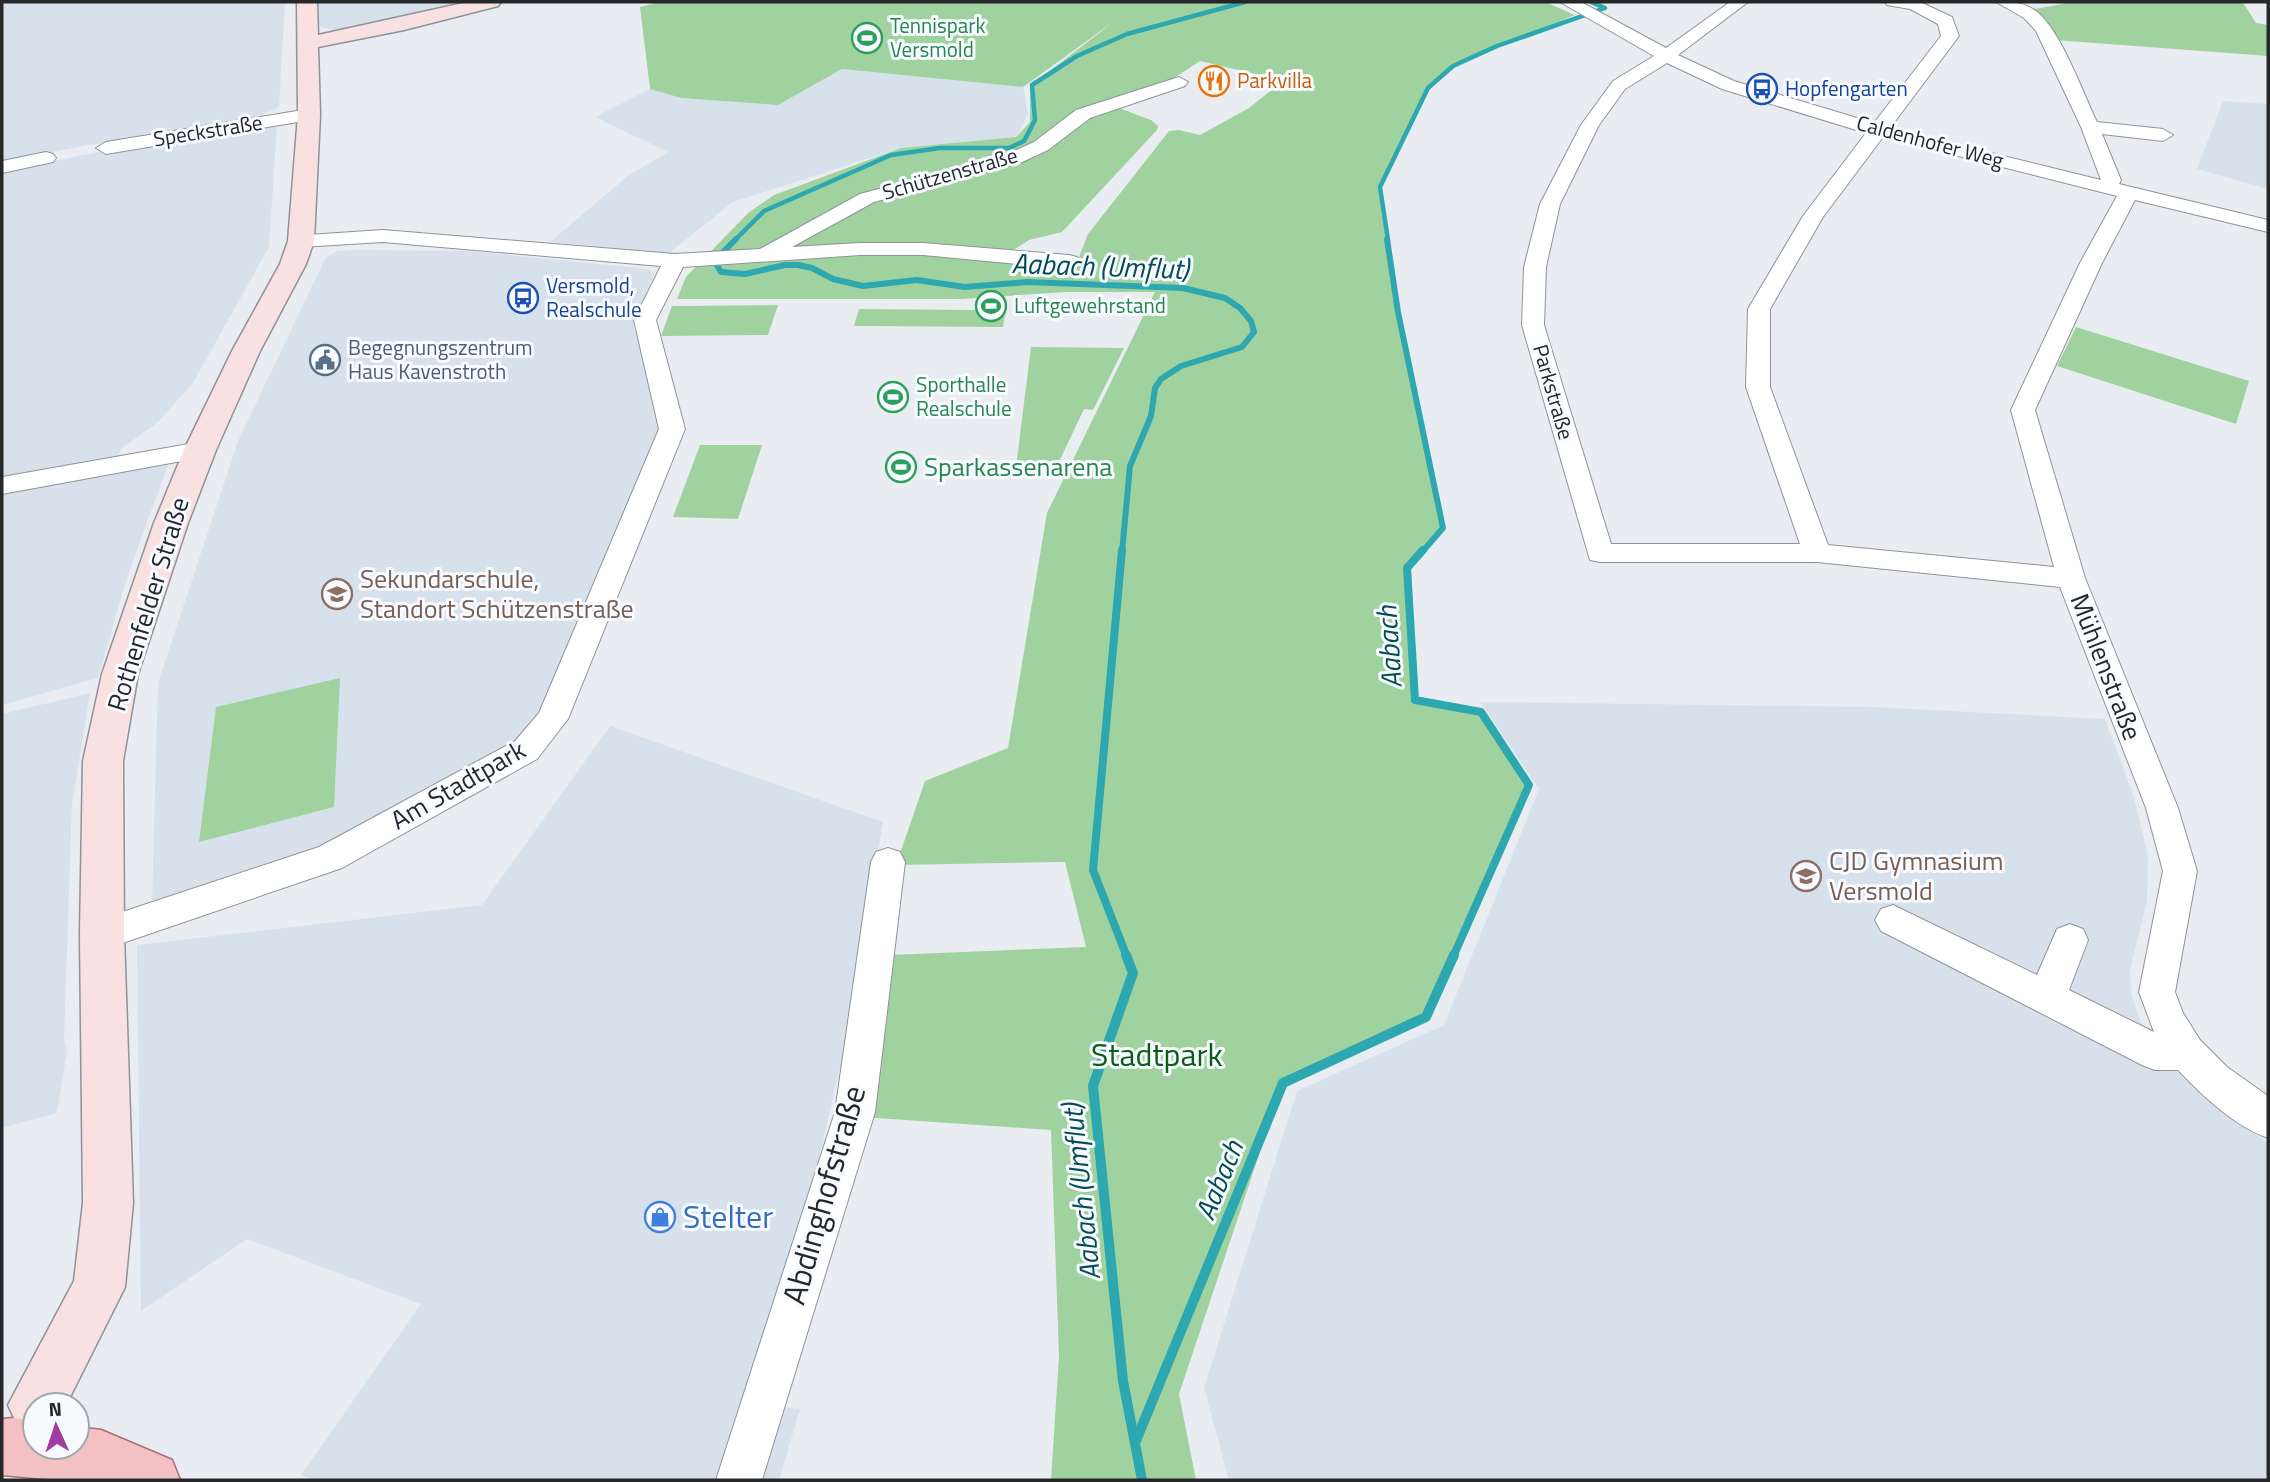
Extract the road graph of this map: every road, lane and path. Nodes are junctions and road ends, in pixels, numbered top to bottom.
1 (307, 2) edge
2 (491, 2) edge
3 (1568, 2) edge
4 (1740, 2) edge
5 (1893, 2) edge
6 (2004, 2) edge
7 (308, 43) junction
8 (1665, 57) junction
9 (1179, 82) dead end
10 (309, 115) junction
11 (2090, 127) junction
12 (1879, 130) junction
13 (2163, 135) dead end
14 (106, 148) dead end
15 (46, 158) dead end
16 (2, 167) edge
17 (2118, 189) junction
18 (2268, 226) edge
19 (301, 241) junction
20 (760, 255) junction
21 (675, 261) junction
22 (1069, 262) dead end
23 (200, 450) junction
24 (2, 486) edge
25 (1817, 553) junction
26 (2071, 578) junction
27 (888, 862) dead end
28 (1894, 920) dead end
29 (102, 933) junction
30 (2070, 940) dead end
31 (2043, 996) junction
32 (2187, 1053) junction
33 (2268, 1119) edge
34 (41, 1391) edge
35 (91, 1454) edge
36 (152, 1480) edge
37 (739, 1480) edge

1 - 7 main road, Rothenfelder Straße
2 - 7 main road
3 - 8 street, Caldenhofer Weg
4 - 8 street
5 - 12 street
6 - 11 street
7 - 10 main road, Rothenfelder Straße
8 - 12 street, Caldenhofer Weg
8 - 25 street, Parkstraße
9 - 20 street, Schützenstraße
10 - 14 street, Speckstraße
10 - 19 main road, Rothenfelder Straße
11 - 13 street
11 - 17 street
12 - 17 street, Caldenhofer Weg
12 - 25 street
15 - 16 street
17 - 18 street, Caldenhofer Weg
17 - 26 street, Mühlenstraße
19 - 21 street, Schützenstraße
19 - 23 main road, Rothenfelder Straße
20 - 21 street, Schützenstraße
20 - 22 street, Schützenstraße
21 - 29 street, Am Stadtpark
23 - 24 street
23 - 29 main road, Rothenfelder Straße
25 - 26 street
26 - 32 street, Mühlenstraße
27 - 37 street, Abdinghofstraße
28 - 31 street
29 - 34 main road, Rothenfelder Straße
30 - 31 street
31 - 32 street
32 - 33 street, Mühlenstraße
35 - 36 main road, Rothenfelder Straße

